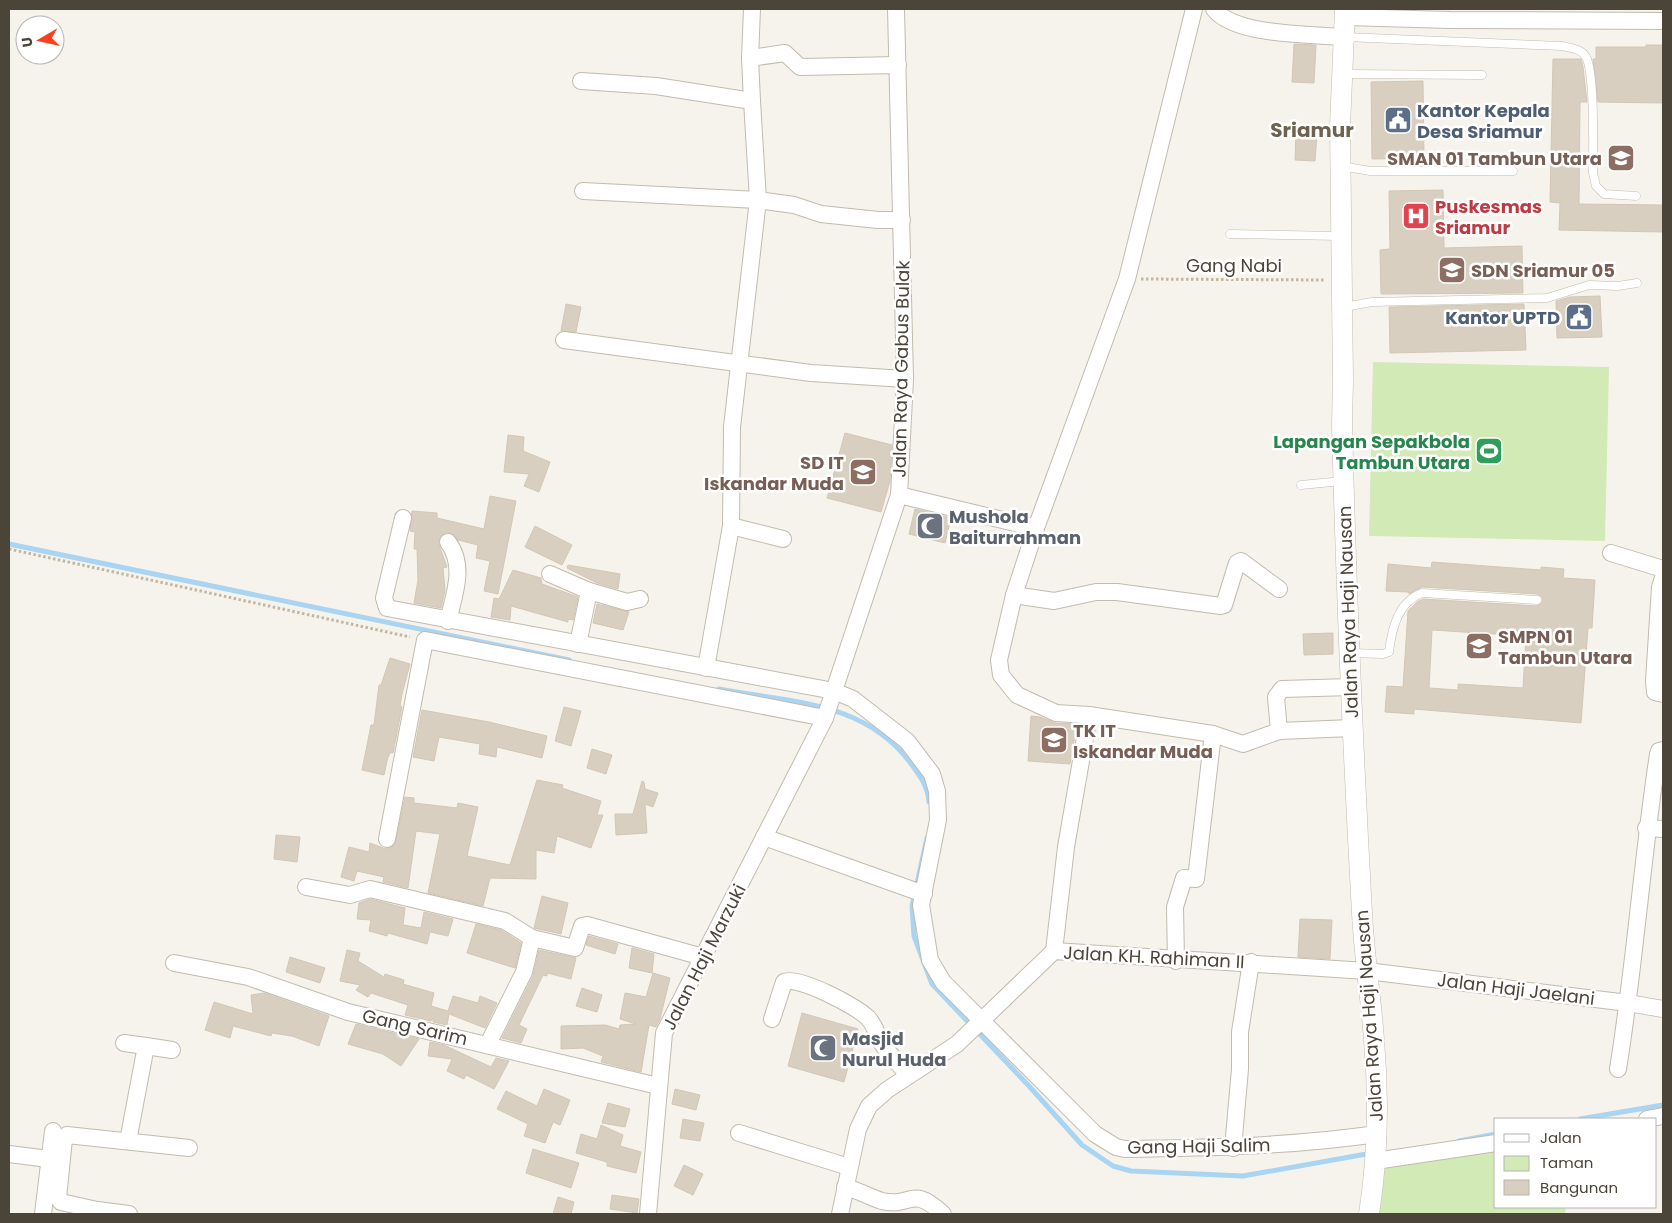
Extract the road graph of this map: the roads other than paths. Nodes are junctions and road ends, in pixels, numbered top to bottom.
1 (752, 9) edge
2 (896, 9) edge
3 (1194, 9) edge
4 (1214, 9) edge
5 (1450, 15) edge
6 (1345, 21) edge
7 (1663, 21) edge
8 (750, 58) junction
9 (898, 65) junction
10 (1343, 74) junction
11 (1482, 75) dead end
12 (581, 82) dead end
13 (752, 101) junction
14 (1341, 166) junction
15 (1513, 171) dead end
16 (583, 191) dead end
17 (1636, 196) dead end
18 (758, 200) junction
19 (902, 220) junction
20 (1230, 234) dead end
21 (1340, 236) junction
22 (1637, 283) dead end
23 (1342, 307) junction
24 (564, 340) dead end
25 (741, 364) junction
26 (905, 379) junction
27 (1343, 481) junction
28 (1301, 485) dead end
29 (899, 496) junction
30 (403, 518) dead end
31 (731, 526) junction
32 (1036, 528) junction
33 (783, 539) dead end
34 (448, 542) dead end
35 (1611, 553) dead end
36 (1663, 569) edge
37 (550, 574) dead end
38 (1663, 578) edge
39 (1279, 589) dead end
40 (589, 591) junction
41 (1014, 595) junction
42 (640, 599) dead end
43 (1537, 600) dead end
44 (448, 621) junction
45 (578, 644) junction
46 (1351, 653) junction
47 (706, 668) junction
48 (1351, 687) junction
49 (834, 691) junction
50 (1663, 694) edge
51 (1089, 715) junction
52 (825, 718) junction
53 (1352, 728) junction
54 (1279, 731) junction
55 (1213, 734) junction
56 (1663, 750) edge
57 (1646, 828) junction
58 (1663, 829) edge
59 (764, 837) junction
60 (386, 839) dead end
61 (306, 887) dead end
62 (924, 894) junction
63 (532, 938) junction
64 (1054, 951) junction
65 (703, 957) junction
66 (1176, 961) junction
67 (1250, 962) junction
68 (174, 963) dead end
69 (1368, 971) junction
70 (1628, 1003) junction
71 (1663, 1009) edge
72 (772, 1019) dead end
73 (983, 1020) junction
74 (124, 1043) dead end
75 (488, 1044) junction
76 (146, 1046) junction
77 (172, 1050) dead end
78 (1618, 1069) dead end
79 (908, 1075) junction
80 (658, 1086) junction
81 (53, 1131) dead end
82 (739, 1133) dead end
83 (1377, 1134) junction
84 (128, 1141) junction
85 (1494, 1143) edge
86 (189, 1148) dead end
87 (1233, 1148) junction
88 (9, 1154) edge
89 (49, 1159) junction
90 (1375, 1161) junction
91 (849, 1167) junction
92 (845, 1187) junction
93 (97, 1212) edge
94 (42, 1214) edge
95 (130, 1214) edge
96 (648, 1214) edge
97 (840, 1214) edge
98 (943, 1214) edge
99 (1369, 1214) edge

1 - 8 street
2 - 9 street, Jalan Raya Gabus Bulak
3 - 32 street
4 - 6 street
5 - 6 street
5 - 7 street
6 - 10 street, Jalan Raya Haji Nausan
6 - 17 lane
8 - 9 street
8 - 13 street
9 - 19 street, Jalan Raya Gabus Bulak
10 - 11 lane
10 - 14 street, Jalan Raya Haji Nausan
12 - 13 street
13 - 18 street
14 - 15 lane
14 - 21 street, Jalan Raya Haji Nausan
16 - 18 street
18 - 19 street
18 - 25 street
19 - 26 street, Jalan Raya Gabus Bulak
20 - 21 lane
21 - 23 street, Jalan Raya Haji Nausan
22 - 23 lane
23 - 27 street, Jalan Raya Haji Nausan
24 - 25 street
25 - 26 street
25 - 31 street
26 - 29 street, Jalan Raya Gabus Bulak
27 - 28 lane
27 - 46 street, Jalan Raya Haji Nausan
29 - 32 street
29 - 49 street, Jalan Raya Gabus Bulak
30 - 44 street, Gang Haji Salim
31 - 33 street
31 - 47 street
32 - 41 street
34 - 44 street
35 - 36 street
37 - 40 street
38 - 50 street
39 - 41 street
40 - 42 street
40 - 45 street
41 - 51 street
43 - 46 lane
44 - 45 street, Gang Haji Salim
45 - 47 street, Gang Haji Salim
46 - 48 street, Jalan Raya Haji Nausan
47 - 49 street, Gang Haji Salim
48 - 53 street, Jalan Raya Haji Nausan
48 - 54 street
49 - 52 street, Jalan Raya Gabus Bulak
49 - 62 street, Gang Haji Salim
51 - 55 street
51 - 64 street
52 - 59 street, Jalan Haji Marzuki
52 - 60 street
53 - 54 street
53 - 69 street, Jalan Raya Haji Nausan
54 - 55 street
55 - 66 street
56 - 57 street
57 - 58 street
57 - 70 street
59 - 62 street
59 - 65 street, Jalan Haji Marzuki
61 - 63 street
62 - 73 street, Gang Haji Salim
63 - 65 street
63 - 75 street
64 - 66 street, Jalan KH. Rahiman II
64 - 73 street, Jalan KH. Rahiman II
65 - 80 street, Jalan Haji Marzuki
66 - 67 street, Jalan KH. Rahiman II
67 - 69 street, Jalan KH. Rahiman II
67 - 87 street
68 - 75 street, Gang Sarim
69 - 70 street, Jalan Haji Jaelani
69 - 83 street, Jalan Raya Haji Nausan
70 - 71 street, Jalan Haji Jaelani
70 - 78 street
72 - 79 street
73 - 79 street, Jalan KH. Rahiman II
73 - 87 street, Gang Haji Salim
74 - 76 street
75 - 80 street, Gang Sarim
76 - 77 street
76 - 84 street
79 - 91 street, Jalan KH. Rahiman II
80 - 96 street, Jalan Haji Marzuki
81 - 89 street
82 - 91 street
83 - 87 street, Gang Haji Salim
83 - 90 street, Jalan Raya Haji Nausan
84 - 86 street
84 - 93 street
85 - 90 street
88 - 89 street
89 - 94 street
90 - 99 street, Jalan Raya Haji Nausan
91 - 92 street, Jalan KH. Rahiman II
92 - 97 street, Jalan KH. Rahiman II
92 - 98 street
93 - 95 street

